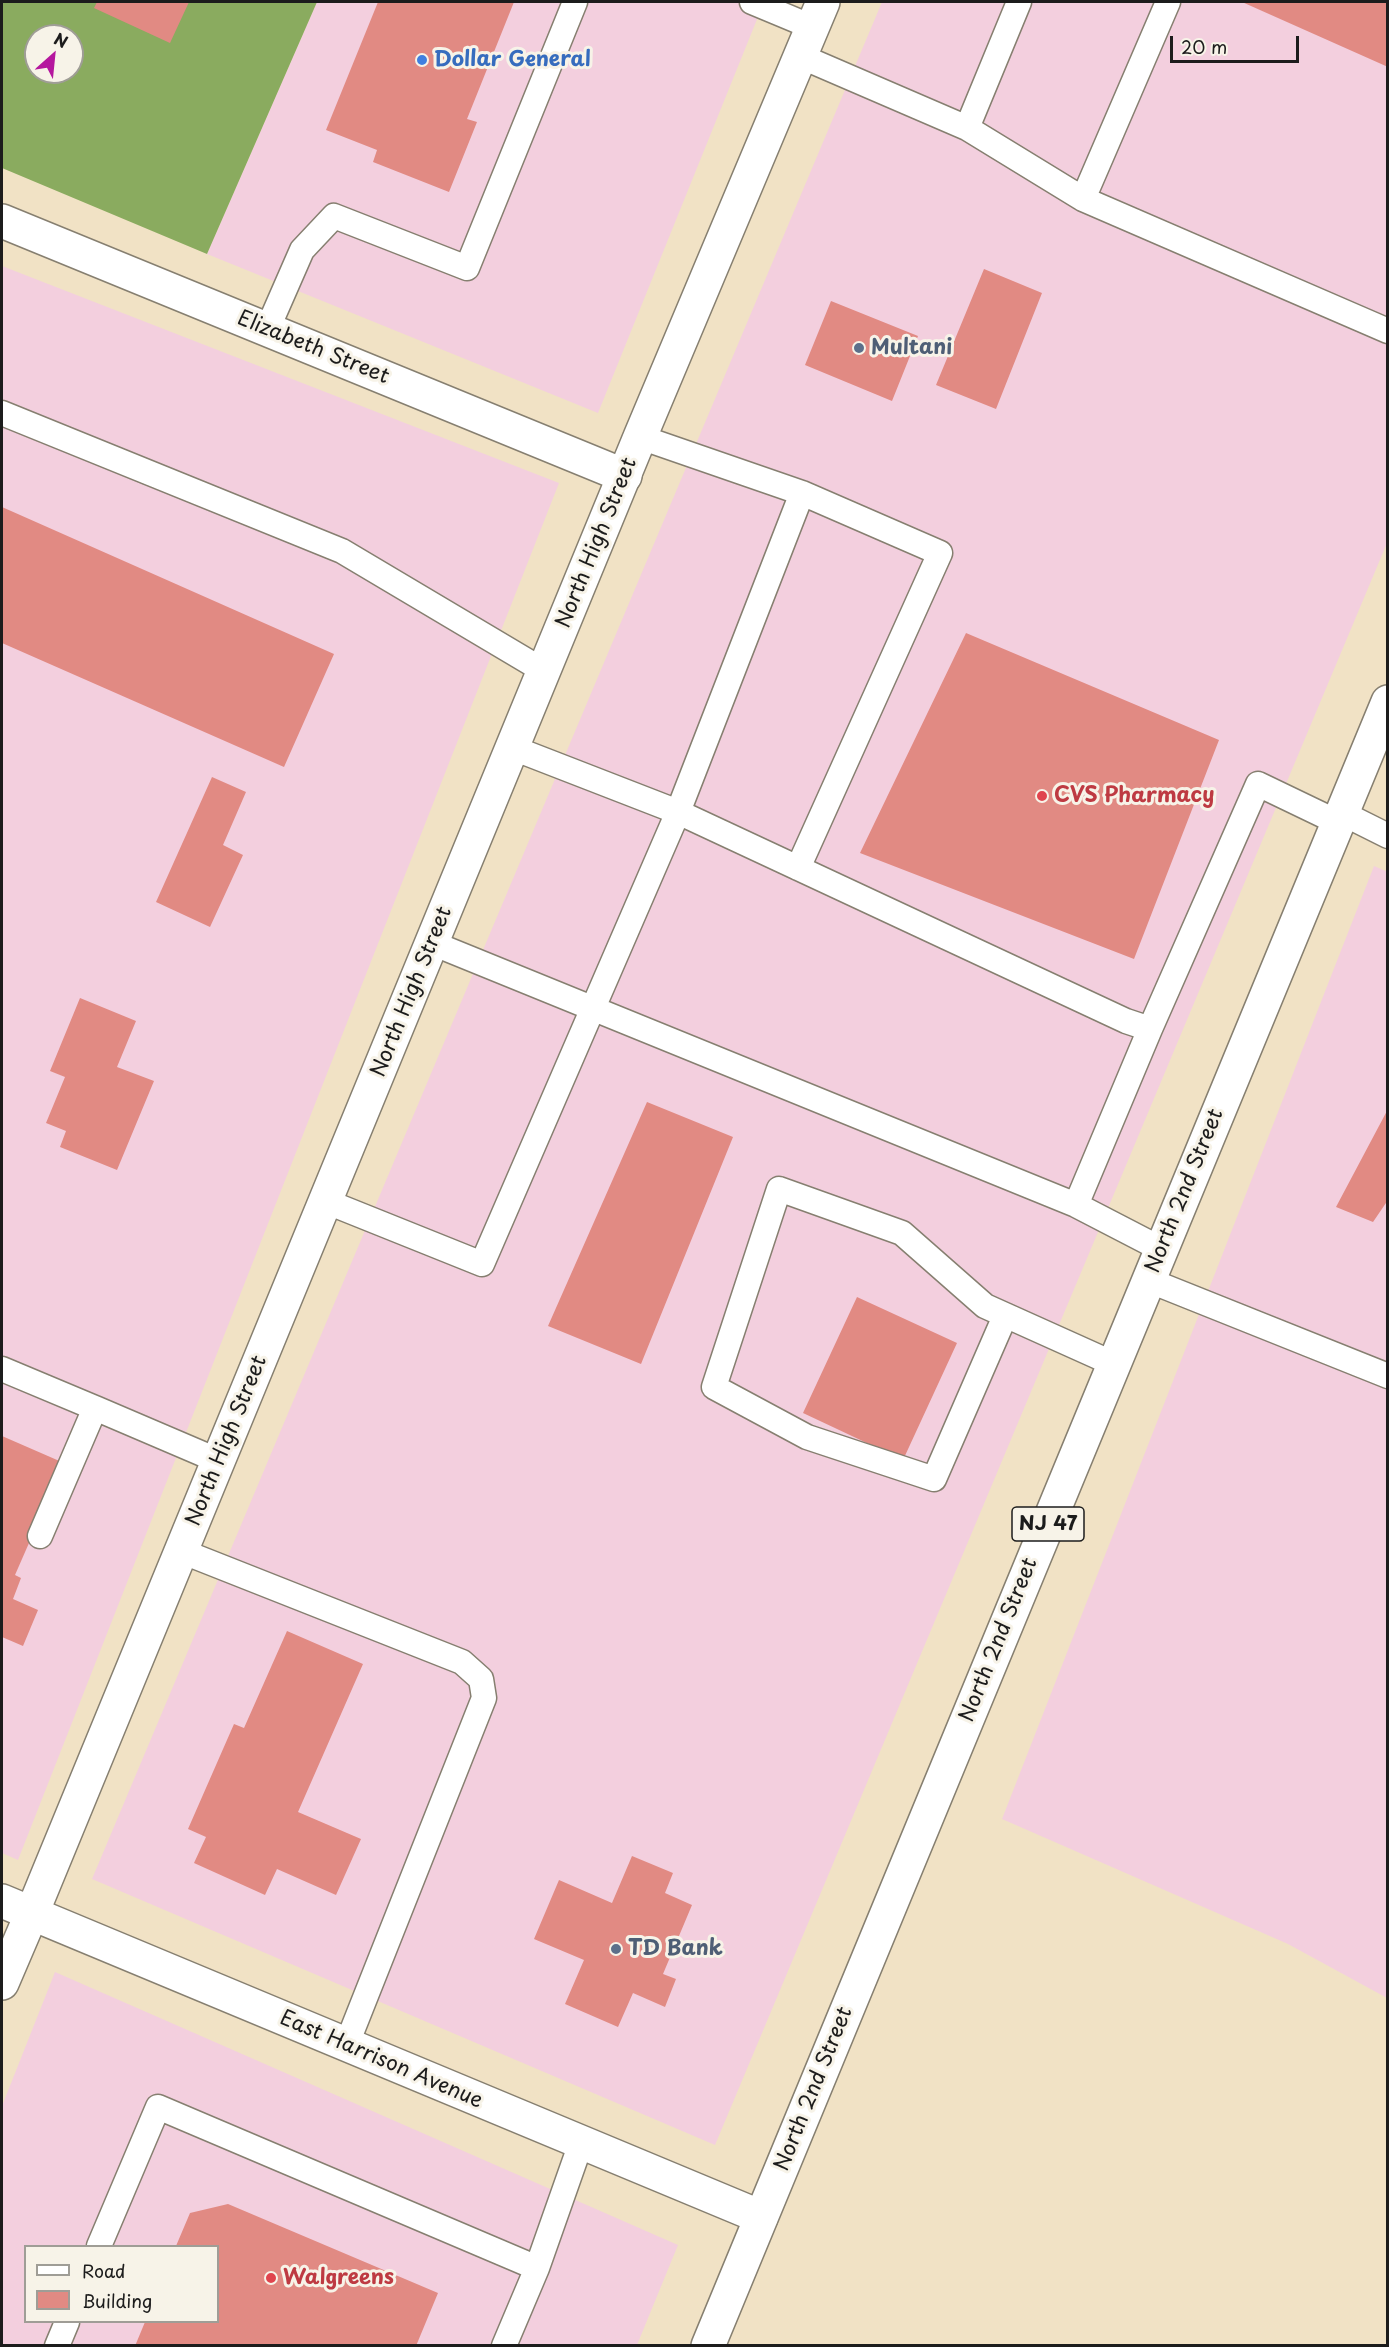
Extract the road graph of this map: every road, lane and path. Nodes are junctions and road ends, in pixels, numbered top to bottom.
1 (575, 2) edge
2 (752, 2) edge
3 (1019, 2) edge
4 (1168, 2) edge
5 (812, 28) edge
6 (967, 128) junction
7 (1083, 199) junction
8 (2, 221) edge
9 (267, 330) junction
10 (1388, 331) edge
11 (2, 413) edge
12 (640, 437) junction
13 (625, 476) junction
14 (802, 493) junction
15 (544, 671) junction
16 (1388, 702) edge
17 (513, 748) junction
18 (678, 812) junction
19 (1339, 818) junction
20 (1388, 836) edge
21 (798, 868) junction
22 (432, 943) junction
23 (592, 1008) junction
24 (1150, 1029) junction
25 (325, 1201) junction
26 (1076, 1205) junction
27 (1161, 1249) junction
28 (1148, 1280) junction
29 (1005, 1316) junction
30 (1113, 1364) junction
31 (2, 1369) edge
32 (1388, 1376) edge
33 (94, 1408) junction
34 (219, 1461) junction
35 (40, 1536) dead end
36 (181, 1551) junction
37 (2, 1901) edge
38 (32, 1913) junction
39 (2, 1983) edge
40 (346, 2046) junction
41 (581, 2143) junction
42 (761, 2217) junction
43 (100, 2245) edge
44 (537, 2268) junction
45 (67, 2323) edge
46 (57, 2346) edge
47 (504, 2346) edge
48 (708, 2346) edge

1 - 9 lane
2 - 5 lane
3 - 6 lane
4 - 7 lane
5 - 6 lane
5 - 12 street, North High Street
6 - 7 lane
7 - 10 lane
8 - 9 street, Elizabeth Street
9 - 13 street, Elizabeth Street
11 - 15 lane
12 - 13 street, North High Street
12 - 14 lane
13 - 15 street, North High Street
14 - 18 lane
14 - 21 lane
15 - 17 street, North High Street
16 - 19 street, North 2nd Street / NJ 47
17 - 18 lane
17 - 22 street, North High Street
18 - 21 lane
18 - 23 lane
19 - 20 lane
19 - 24 lane
19 - 27 street, North 2nd Street / NJ 47
21 - 24 lane
22 - 23 lane
22 - 25 street, North High Street
23 - 25 lane
23 - 26 lane
24 - 26 lane
25 - 34 street, North High Street
26 - 27 lane
27 - 28 street, North 2nd Street / NJ 47
28 - 30 street, North 2nd Street / NJ 47
28 - 32 lane
29 - 29 lane
29 - 30 lane
30 - 42 street, North 2nd Street / NJ 47
31 - 33 lane
33 - 34 lane
33 - 35 lane
34 - 36 street, North High Street
36 - 38 street, North High Street
36 - 40 lane
37 - 38 street, East Harrison Avenue
38 - 39 street, North High Street
38 - 40 street, East Harrison Avenue
40 - 41 street, East Harrison Avenue
41 - 42 street, East Harrison Avenue
41 - 44 lane
42 - 48 street, North 2nd Street / NJ 47
43 - 44 lane
44 - 47 lane
45 - 46 lane

